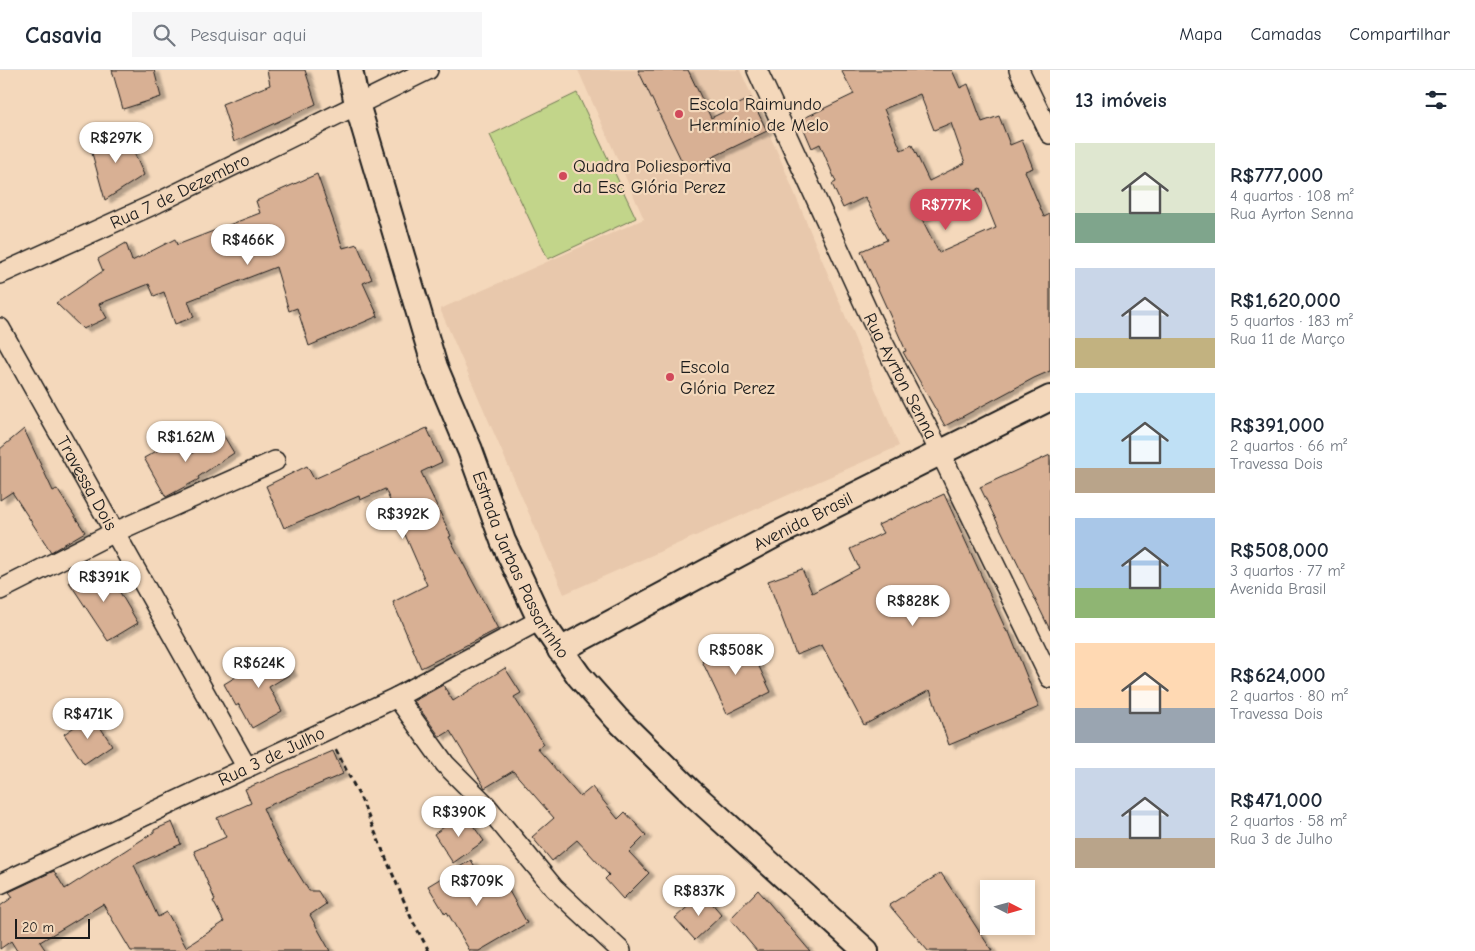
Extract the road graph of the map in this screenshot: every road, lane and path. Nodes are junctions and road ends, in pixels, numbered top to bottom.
1 (350, 70) edge
2 (428, 70) edge
3 (757, 70) edge
4 (1019, 70) edge
5 (357, 104) junction
6 (1050, 134) edge
7 (0, 274) edge
8 (0, 328) edge
9 (1050, 398) edge
10 (940, 452) junction
11 (275, 461) dead end
12 (115, 532) junction
13 (0, 590) edge
14 (540, 620) junction
15 (560, 650) junction
16 (1050, 678) edge
17 (397, 697) junction
18 (327, 730) junction
19 (247, 768) junction
20 (0, 884) edge
21 (429, 951) edge
22 (621, 951) edge
23 (866, 951) edge

1 - 5 street, Estrada Jarbas Passarinho
2 - 5 street, Rua 7 de Dezembro
3 - 10 street, Rua Ayrton Senna
4 - 6 street
5 - 7 street, Rua 7 de Dezembro
5 - 14 street, Estrada Jarbas Passarinho
8 - 12 street, Travessa Dois
9 - 10 street, Avenida Brasil
10 - 15 street, Avenida Brasil
10 - 16 street, Rua Ayrton Senna
11 - 12 street
12 - 13 street
12 - 19 street, Travessa Dois
14 - 15 street, Estrada Jarbas Passarinho
14 - 17 street, Rua 3 de Julho
15 - 23 street, Estrada Jarbas Passarinho
17 - 18 street, Rua 3 de Julho
17 - 22 street
18 - 19 street, Rua 3 de Julho
18 - 21 path
19 - 20 street, Rua 3 de Julho

